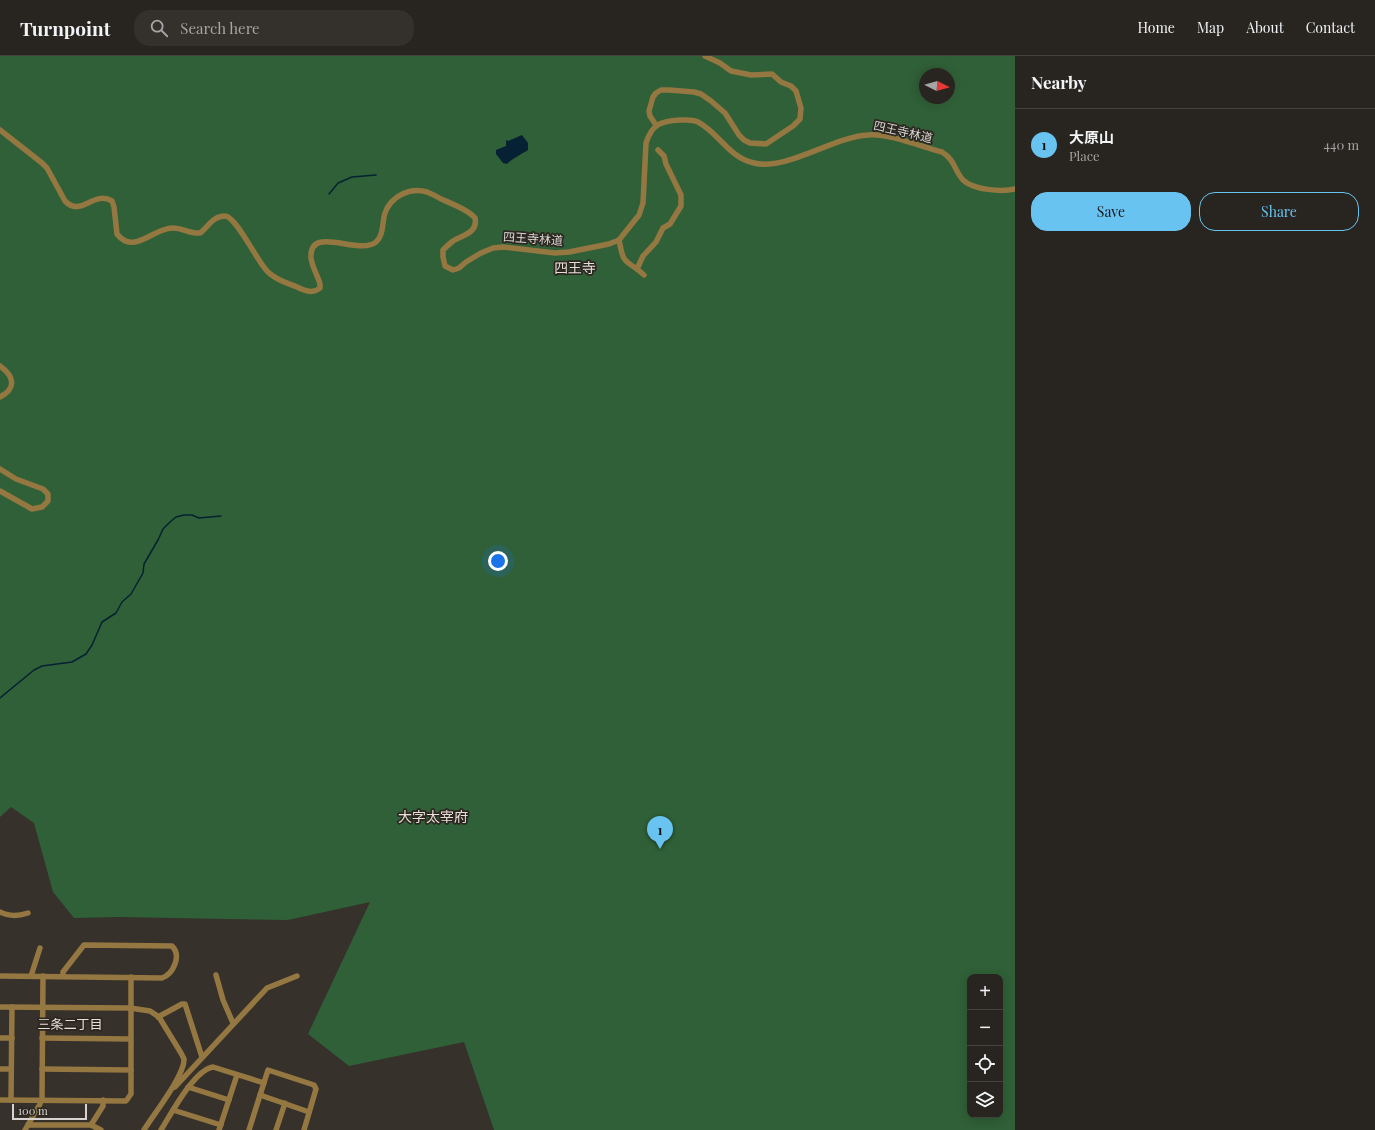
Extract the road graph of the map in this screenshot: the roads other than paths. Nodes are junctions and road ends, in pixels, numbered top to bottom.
1 (705, 56) edge
2 (656, 125) junction
3 (0, 130) edge
4 (658, 150) dead end
5 (1015, 188) edge
6 (619, 240) junction
7 (638, 269) junction
8 (644, 275) dead end
9 (0, 366) edge
10 (0, 397) edge
11 (0, 469) edge
12 (0, 491) edge
13 (0, 912) edge
14 (28, 913) dead end
15 (40, 948) dead end
16 (216, 975) dead end
17 (0, 976) edge
18 (31, 976) junction
19 (43, 976) junction
20 (63, 976) junction
21 (297, 976) dead end
22 (131, 977) junction
23 (0, 1007) edge
24 (12, 1007) junction
25 (43, 1008) junction
26 (130, 1008) junction
27 (158, 1017) junction
28 (233, 1023) junction
29 (0, 1038) edge
30 (12, 1038) junction
31 (42, 1038) junction
32 (130, 1038) junction
33 (202, 1057) junction
34 (0, 1069) edge
35 (11, 1069) junction
36 (42, 1069) junction
37 (131, 1070) junction
38 (237, 1075) junction
39 (264, 1083) junction
40 (188, 1087) junction
41 (169, 1093) junction
42 (260, 1095) junction
43 (0, 1100) edge
44 (11, 1100) junction
45 (42, 1100) junction
46 (103, 1100) junction
47 (229, 1100) junction
48 (285, 1104) junction
49 (173, 1110) junction
50 (309, 1112) junction
51 (91, 1125) junction
52 (220, 1127) edge
53 (27, 1128) edge
54 (71, 1128) edge
55 (101, 1130) edge
56 (144, 1130) edge
57 (161, 1130) edge
58 (249, 1130) edge
59 (276, 1130) edge
60 (304, 1130) edge

1 - 2 street
2 - 5 street, 四王寺林道
2 - 6 street
3 - 6 street, 四王寺林道
4 - 7 street
6 - 7 street
7 - 8 street
9 - 10 street
11 - 12 street
13 - 14 street
15 - 18 street
16 - 28 street
17 - 18 street
18 - 19 street
19 - 20 street
19 - 25 street
20 - 22 street
20 - 22 street
21 - 28 street
22 - 26 street
23 - 24 street
24 - 25 street
24 - 30 street
25 - 26 street
25 - 31 street
26 - 27 street
26 - 32 street
27 - 33 street
27 - 41 street
28 - 33 street
29 - 30 street
30 - 35 street
31 - 32 street
31 - 36 street
32 - 37 street
33 - 41 street
34 - 35 street
35 - 44 street
36 - 37 street
36 - 45 street
37 - 46 street
38 - 39 street
38 - 40 street
38 - 47 street
39 - 42 street
39 - 50 street
40 - 47 street
40 - 49 street
41 - 56 street
42 - 48 street
42 - 58 street
43 - 44 street
44 - 45 street
45 - 46 street
45 - 53 street
46 - 51 street
47 - 52 street
48 - 50 street
48 - 59 street
49 - 52 street
49 - 57 street
50 - 60 street
51 - 54 street
51 - 55 street
53 - 54 street

